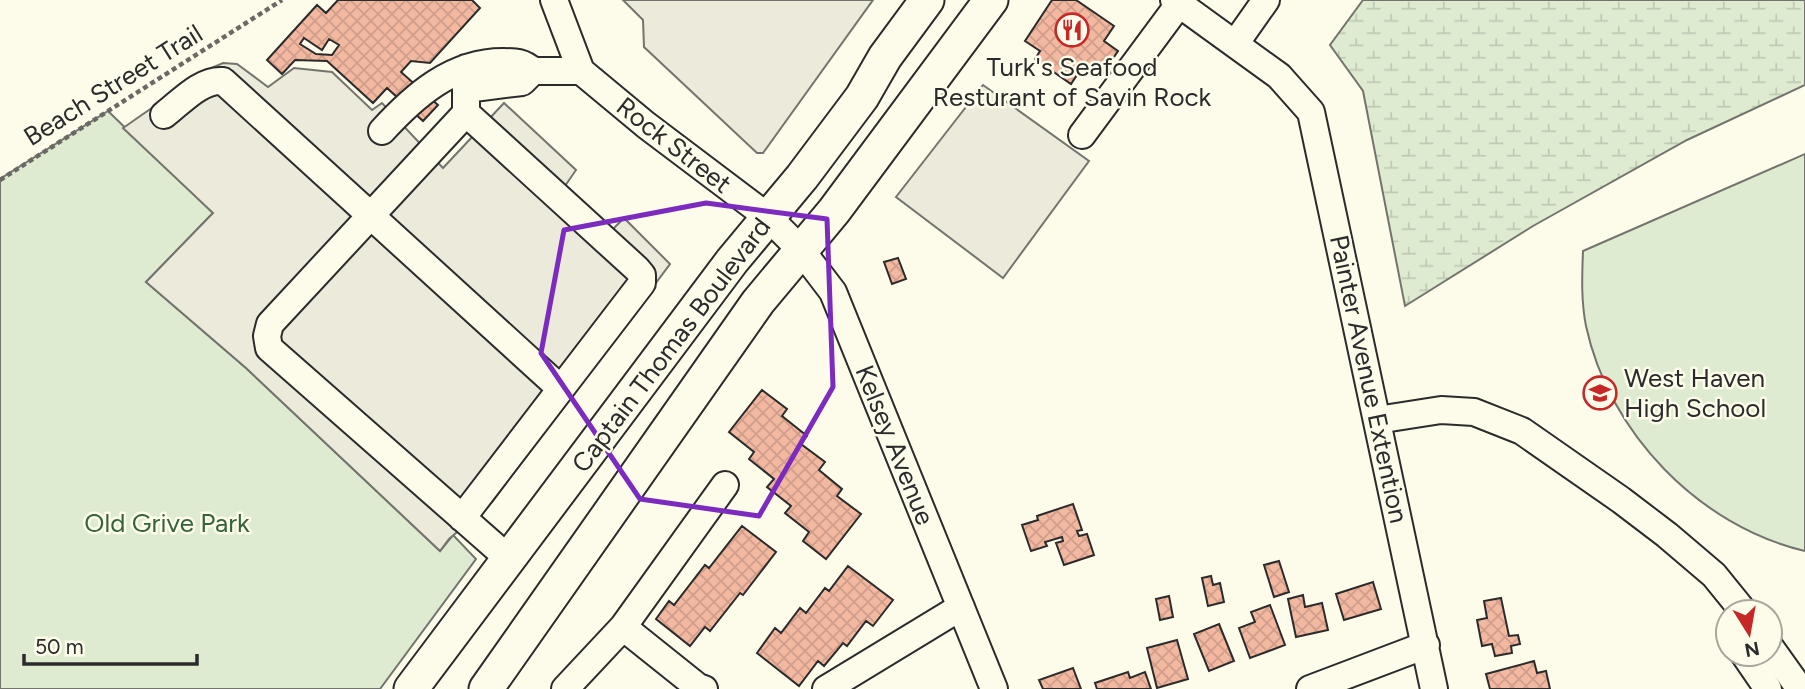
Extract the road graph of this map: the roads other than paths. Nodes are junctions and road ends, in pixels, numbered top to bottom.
1 (554, 0) edge
2 (927, 0) edge
3 (991, 0) edge
4 (1266, 0) edge
5 (1177, 2) edge
6 (1235, 44) junction
7 (581, 71) junction
8 (466, 90) junction
9 (164, 115) dead end
10 (382, 131) dead end
11 (1082, 135) dead end
12 (371, 216) junction
13 (768, 217) junction
14 (801, 250) junction
15 (561, 389) junction
16 (1377, 420) junction
17 (725, 485) dead end
18 (463, 518) junction
19 (508, 558) junction
20 (1733, 598) edge
21 (961, 607) junction
22 (623, 627) junction
23 (1426, 645) junction
24 (1784, 666) edge
25 (1754, 668) edge
26 (411, 689) edge
27 (486, 689) edge
28 (565, 689) edge
29 (704, 689) edge
30 (826, 689) edge
31 (994, 689) edge
32 (1310, 689) edge
33 (1434, 689) edge
34 (1768, 689) edge
35 (1801, 689) edge

1 - 7 street
2 - 13 main road, Captain Thomas Boulevard
3 - 14 main road, Captain Thomas Boulevard
4 - 6 street
5 - 6 street
5 - 11 street
6 - 16 street, Painter Avenue Extention
7 - 8 street
7 - 13 street, Rock Street
8 - 10 street
8 - 12 street
8 - 15 street
9 - 12 street
12 - 15 street
12 - 18 street
13 - 14 street, Kelsey Avenue
13 - 19 main road, Captain Thomas Boulevard
14 - 21 street, Kelsey Avenue
14 - 27 main road, Captain Thomas Boulevard
15 - 18 street
16 - 20 street
16 - 23 street, Painter Avenue Extention
17 - 22 street
18 - 19 street
19 - 26 main road, Captain Thomas Boulevard
21 - 30 street
21 - 31 street, Kelsey Avenue
22 - 28 street
22 - 29 street
23 - 32 street
23 - 33 street, Painter Avenue Extention
24 - 35 street
25 - 34 street

